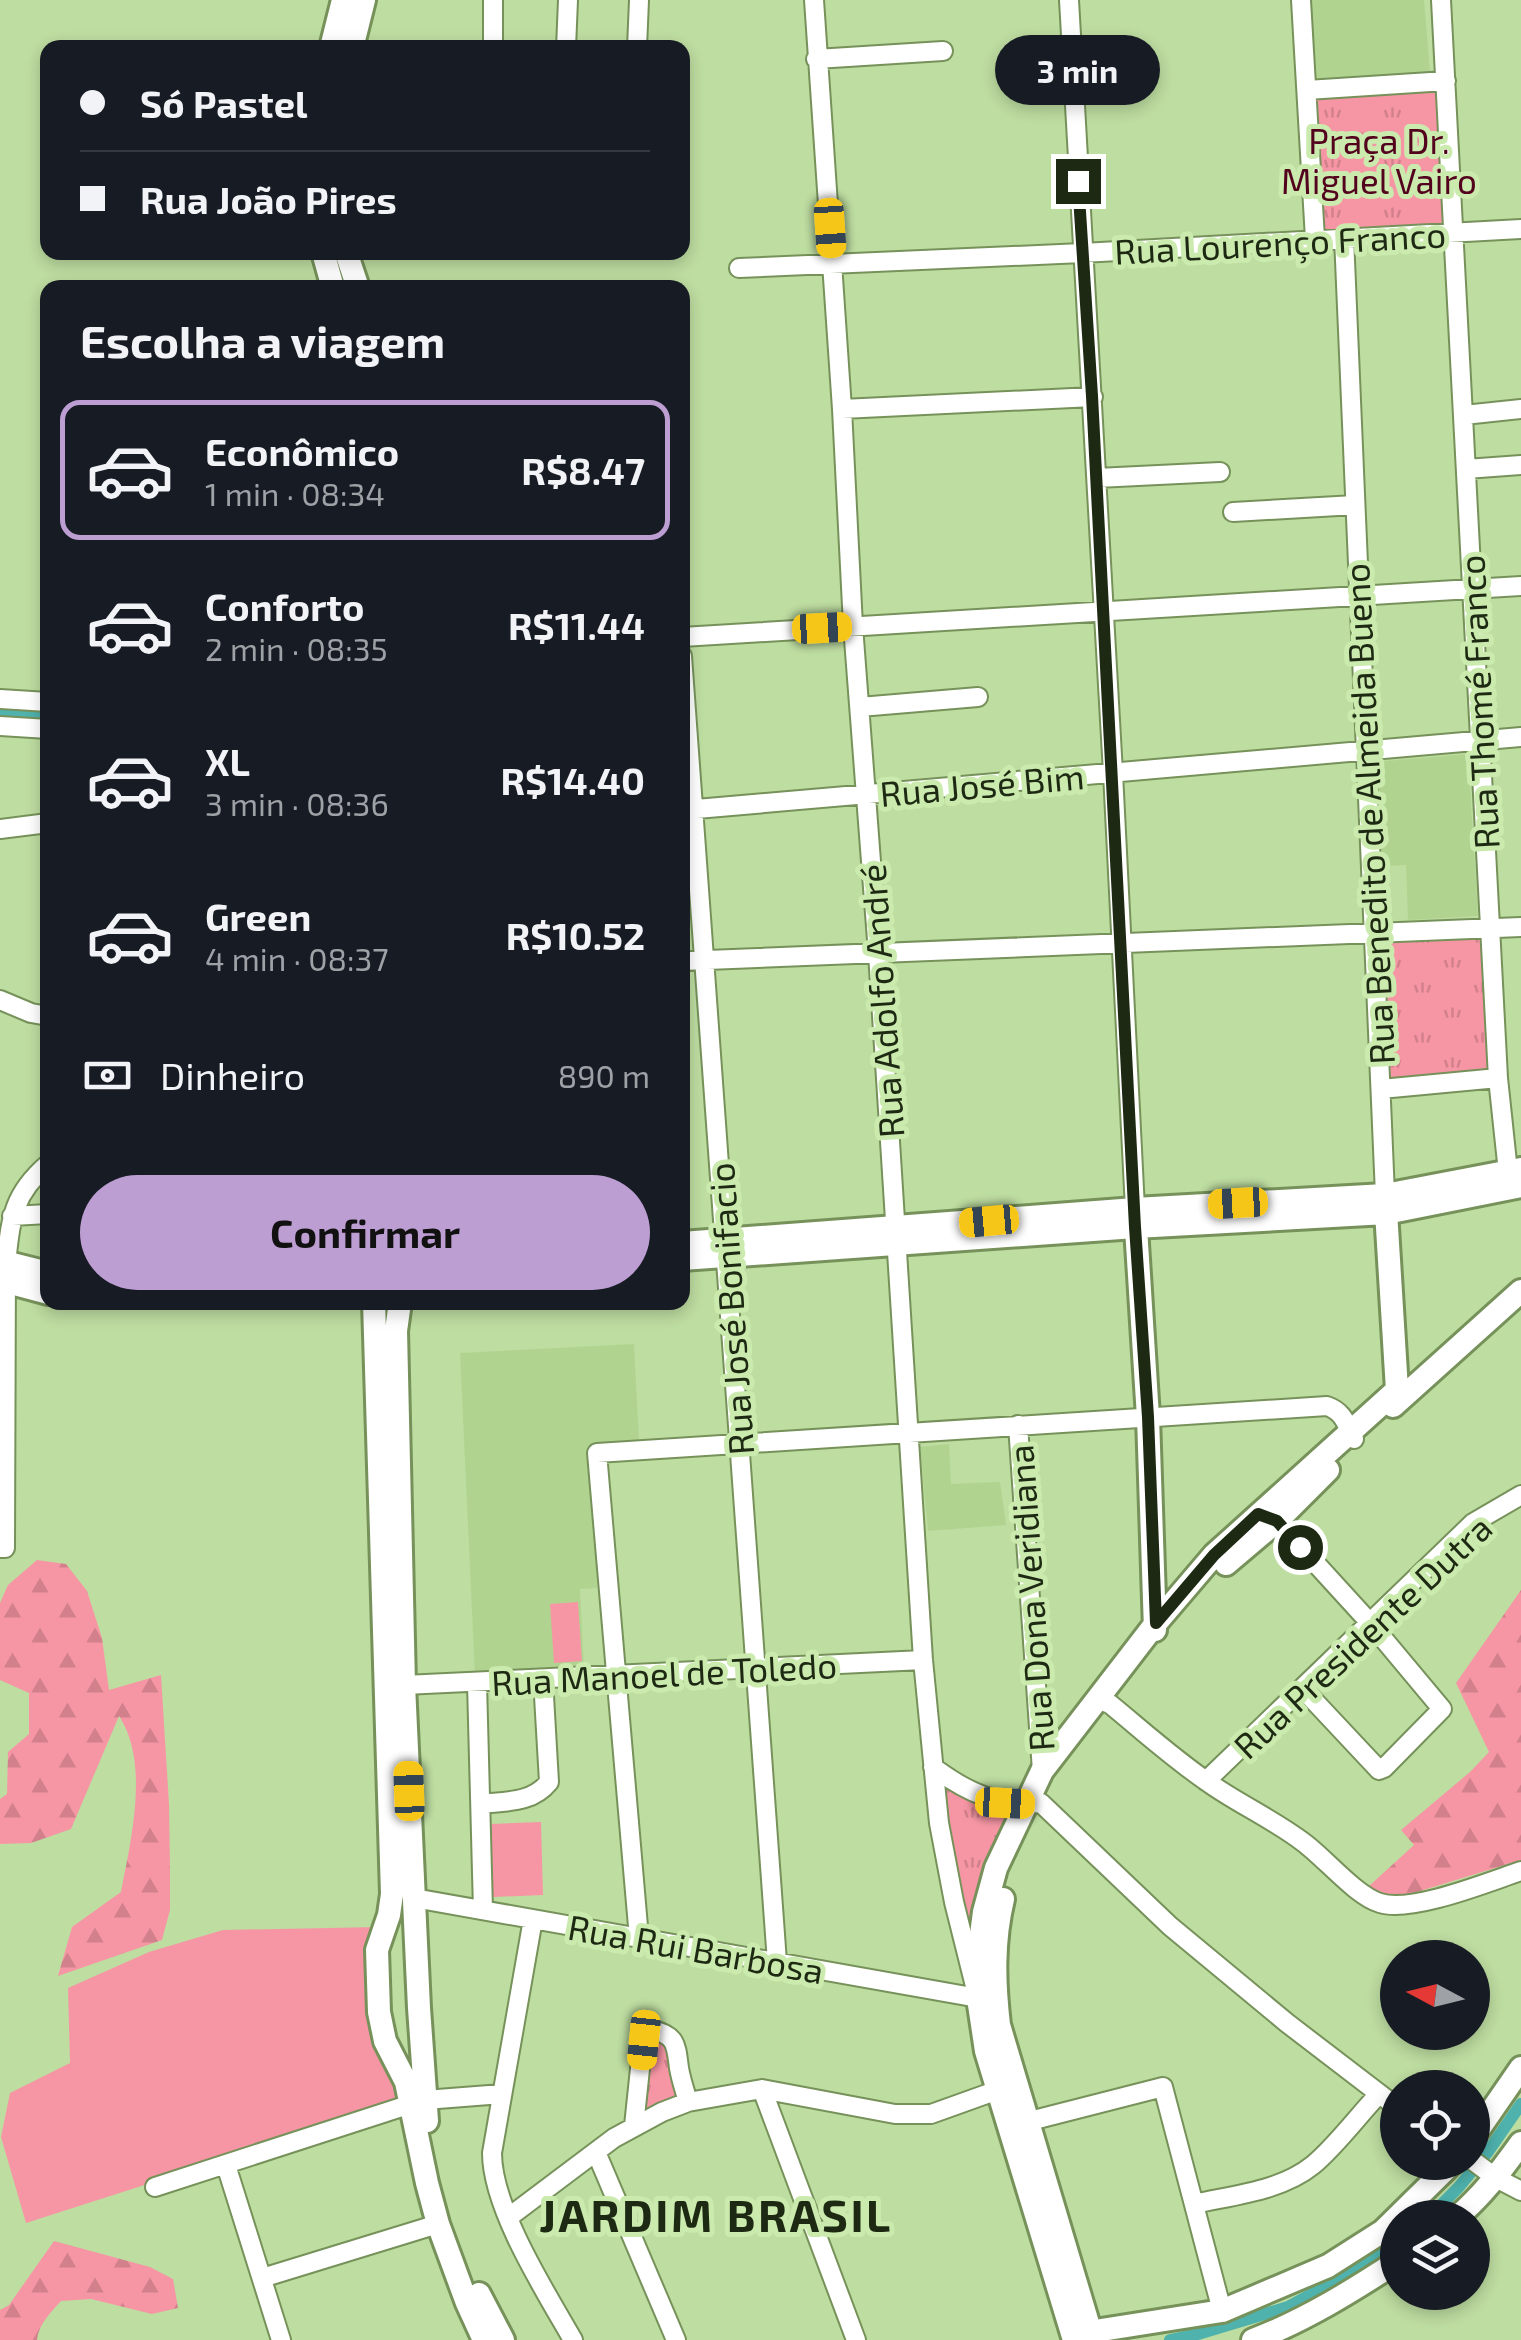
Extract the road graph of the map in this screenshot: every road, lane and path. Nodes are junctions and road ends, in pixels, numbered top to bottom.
1 (343, 0) edge
2 (364, 0) edge
3 (494, 0) edge
4 (568, 0) edge
5 (639, 0) edge
6 (814, 0) edge
7 (1070, 0) edge
8 (1301, 0) edge
9 (1441, 0) edge
10 (333, 40) edge
11 (354, 40) edge
12 (493, 40) edge
13 (566, 40) edge
14 (637, 40) edge
15 (943, 51) dead end
16 (816, 58) junction
17 (1446, 81) junction
18 (1307, 90) junction
19 (1521, 229) edge
20 (1454, 232) junction
21 (1344, 238) junction
22 (1315, 239) junction
23 (1082, 253) junction
24 (832, 262) junction
25 (739, 268) dead end
26 (1092, 396) junction
27 (842, 409) junction
28 (1521, 409) edge
29 (1464, 415) junction
30 (1521, 466) edge
31 (1466, 469) junction
32 (1220, 472) dead end
33 (1097, 478) junction
34 (1355, 505) junction
35 (1233, 512) dead end
36 (1521, 586) edge
37 (1471, 589) junction
38 (1358, 596) junction
39 (1104, 611) junction
40 (853, 626) junction
41 (690, 636) edge
42 (978, 697) dead end
43 (0, 699) edge
44 (40, 702) edge
45 (860, 706) junction
46 (0, 726) edge
47 (40, 728) edge
48 (1521, 737) edge
49 (1481, 741) junction
50 (1366, 751) junction
51 (1113, 772) junction
52 (867, 794) junction
53 (690, 809) edge
54 (40, 823) edge
55 (690, 828) edge
56 (0, 829) edge
57 (1521, 927) edge
58 (1490, 928) junction
59 (1375, 933) junction
60 (1122, 943) junction
61 (878, 953) junction
62 (704, 960) junction
63 (690, 961) edge
64 (0, 1000) edge
65 (40, 1015) edge
66 (1498, 1078) junction
67 (1381, 1089) junction
68 (40, 1171) edge
69 (1517, 1176) edge
70 (1385, 1204) junction
71 (40, 1214) edge
72 (12, 1216) junction
73 (1135, 1218) junction
74 (896, 1236) junction
75 (690, 1244) edge
76 (726, 1248) junction
77 (690, 1256) edge
78 (3, 1271) edge
79 (40, 1273) edge
80 (40, 1289) edge
81 (1521, 1291) edge
82 (374, 1310) edge
83 (399, 1310) edge
84 (1396, 1364) junction
85 (1421, 1379) junction
86 (1148, 1417) junction
87 (1018, 1425) junction
88 (909, 1432) junction
89 (1353, 1437) junction
90 (740, 1442) junction
91 (1521, 1495) edge
92 (1267, 1517) junction
93 (2, 1548) edge
94 (1371, 1624) junction
95 (1155, 1635) junction
96 (923, 1660) junction
97 (756, 1668) junction
98 (615, 1676) junction
99 (543, 1679) junction
100 (477, 1683) junction
101 (404, 1685) junction
102 (1304, 1689) junction
103 (1103, 1701) junction
104 (932, 1767) junction
105 (1042, 1770) junction
106 (1206, 1781) junction
107 (481, 1804) junction
108 (1034, 1804) junction
109 (1521, 1871) edge
110 (414, 1898) junction
111 (483, 1910) junction
112 (533, 1919) junction
113 (384, 1931) junction
114 (416, 1938) junction
115 (639, 1938) junction
116 (778, 1962) junction
117 (978, 1998) junction
118 (419, 2008) junction
119 (380, 2012) junction
120 (1521, 2068) edge
121 (762, 2089) junction
122 (998, 2090) junction
123 (502, 2094) junction
124 (1378, 2095) joint
125 (418, 2102) junction
126 (688, 2102) junction
127 (1490, 2112) edge
128 (1026, 2122) junction
129 (634, 2126) junction
130 (1521, 2143) edge
131 (596, 2152) junction
132 (226, 2165) junction
133 (1490, 2166) edge
134 (1490, 2173) edge
135 (1435, 2180) edge
136 (155, 2187) dead end
137 (1521, 2190) edge
138 (1194, 2204) junction
139 (509, 2217) junction
140 (438, 2224) junction
141 (1380, 2272) edge
142 (262, 2278) junction
143 (1222, 2311) junction
144 (1085, 2338) edge
145 (282, 2340) edge
146 (484, 2340) edge
147 (503, 2340) edge
148 (573, 2340) edge
149 (676, 2340) edge
150 (856, 2340) edge
151 (1253, 2340) edge

1 - 10 main road
2 - 11 main road
3 - 12 street
4 - 13 street
5 - 14 street
6 - 16 street, Rua Adolfo André
7 - 23 street
8 - 18 street
9 - 17 street, Rua Thomé Franco
15 - 16 street
16 - 24 street, Rua Adolfo André
17 - 18 street
17 - 20 street, Rua Thomé Franco
18 - 22 street
19 - 20 street, Rua Lourenço Franco
20 - 21 street, Rua Lourenço Franco
20 - 29 street, Rua Thomé Franco
21 - 22 street, Rua Lourenço Franco
21 - 34 street, Rua Benedito de Almeida Bueno
22 - 23 street, Rua Lourenço Franco
23 - 24 street, Rua Lourenço Franco
23 - 26 street
24 - 25 street, Rua Lourenço Franco
24 - 27 street, Rua Adolfo André
26 - 27 street
26 - 33 street
27 - 40 street, Rua Adolfo André
28 - 29 street
29 - 31 street, Rua Thomé Franco
30 - 31 street
31 - 37 street, Rua Thomé Franco
32 - 33 street
33 - 39 street
34 - 35 street
34 - 38 street, Rua Benedito de Almeida Bueno
36 - 37 street
37 - 38 street
37 - 49 street, Rua Thomé Franco
38 - 39 street
38 - 50 street, Rua Benedito de Almeida Bueno
39 - 40 street
39 - 51 street
40 - 41 street
40 - 45 street, Rua Adolfo André
42 - 45 street
43 - 44 street
45 - 52 street, Rua Adolfo André
46 - 47 street
48 - 49 street, Rua José Bim
49 - 50 street, Rua José Bim
49 - 58 street, Rua Thomé Franco
50 - 51 street, Rua José Bim
50 - 59 street, Rua Benedito de Almeida Bueno
51 - 52 street, Rua José Bim
51 - 60 street
52 - 53 street, Rua José Bim
52 - 61 street, Rua Adolfo André
54 - 56 street
55 - 62 street, Rua José Bonifacio
57 - 58 street
58 - 59 street
58 - 66 street, Rua Thomé Franco
59 - 60 street
59 - 67 street, Rua Benedito de Almeida Bueno
60 - 61 street
60 - 73 street
61 - 62 street
61 - 74 street, Rua Adolfo André
62 - 63 street
62 - 76 street, Rua José Bonifacio
64 - 65 street
66 - 67 street
66 - 69 street, Rua Thomé Franco
67 - 70 street, Rua Benedito de Almeida Bueno
68 - 72 street
69 - 70 main road
70 - 73 main road
70 - 84 main road, Rua Benedito de Almeida Bueno
71 - 72 street
72 - 78 street
73 - 74 main road
73 - 86 main road
74 - 76 main road
74 - 88 street, Rua Adolfo André
75 - 76 main road
76 - 77 main road
76 - 90 street, Rua José Bonifacio
78 - 79 main road
78 - 80 main road
78 - 93 street
81 - 85 main road
82 - 113 main road
83 - 101 main road
84 - 85 main road
84 - 89 main road, Rua Benedito de Almeida Bueno
85 - 89 main road
86 - 87 street
86 - 89 street
86 - 95 main road
87 - 88 street
87 - 105 street, Rua Dona Veridiana
88 - 90 street
88 - 96 street, Rua Adolfo André
89 - 92 main road
90 - 97 street, Rua José Bonifacio
90 - 98 street
91 - 94 street, Rua Presidente Dutra
92 - 94 street
92 - 95 main road
94 - 102 street, Rua Presidente Dutra
94 - 102 street
95 - 103 main road
96 - 97 street, Rua Manoel de Toledo
96 - 104 street, Rua Adolfo André
97 - 98 street, Rua Manoel de Toledo
97 - 116 street, Rua José Bonifacio
98 - 99 street, Rua Manoel de Toledo
98 - 115 street
99 - 100 street, Rua Manoel de Toledo
99 - 107 street
100 - 101 street, Rua Manoel de Toledo
100 - 107 street
101 - 110 main road
102 - 106 street, Rua Presidente Dutra
103 - 105 main road
103 - 106 street
103 - 108 main road
104 - 108 street
104 - 117 street, Rua Adolfo André
105 - 108 main road
106 - 109 street
107 - 111 street
108 - 117 main road
108 - 124 street
108 - 128 main road
110 - 111 street, Rua Rui Barbosa
110 - 114 main road
111 - 112 street, Rua Rui Barbosa
112 - 115 street, Rua Rui Barbosa
112 - 123 street
113 - 114 main road
113 - 119 main road
114 - 118 main road
115 - 116 street, Rua Rui Barbosa
116 - 117 street, Rua Rui Barbosa
117 - 122 main road
118 - 119 main road
118 - 125 main road
119 - 125 main road
120 - 127 main road
121 - 122 street
121 - 126 street
121 - 150 street
122 - 144 main road
123 - 125 street
123 - 139 street
124 - 138 street
125 - 132 street
125 - 140 main road
125 - 147 main road
126 - 129 street
126 - 129 street
128 - 138 street
128 - 144 main road
129 - 131 street
130 - 133 main road
131 - 139 street
131 - 149 street
132 - 136 street
132 - 142 street
134 - 137 street
135 - 143 main road
138 - 143 street
139 - 148 street
140 - 142 street
140 - 146 main road
141 - 151 main road
142 - 145 street
143 - 144 main road

